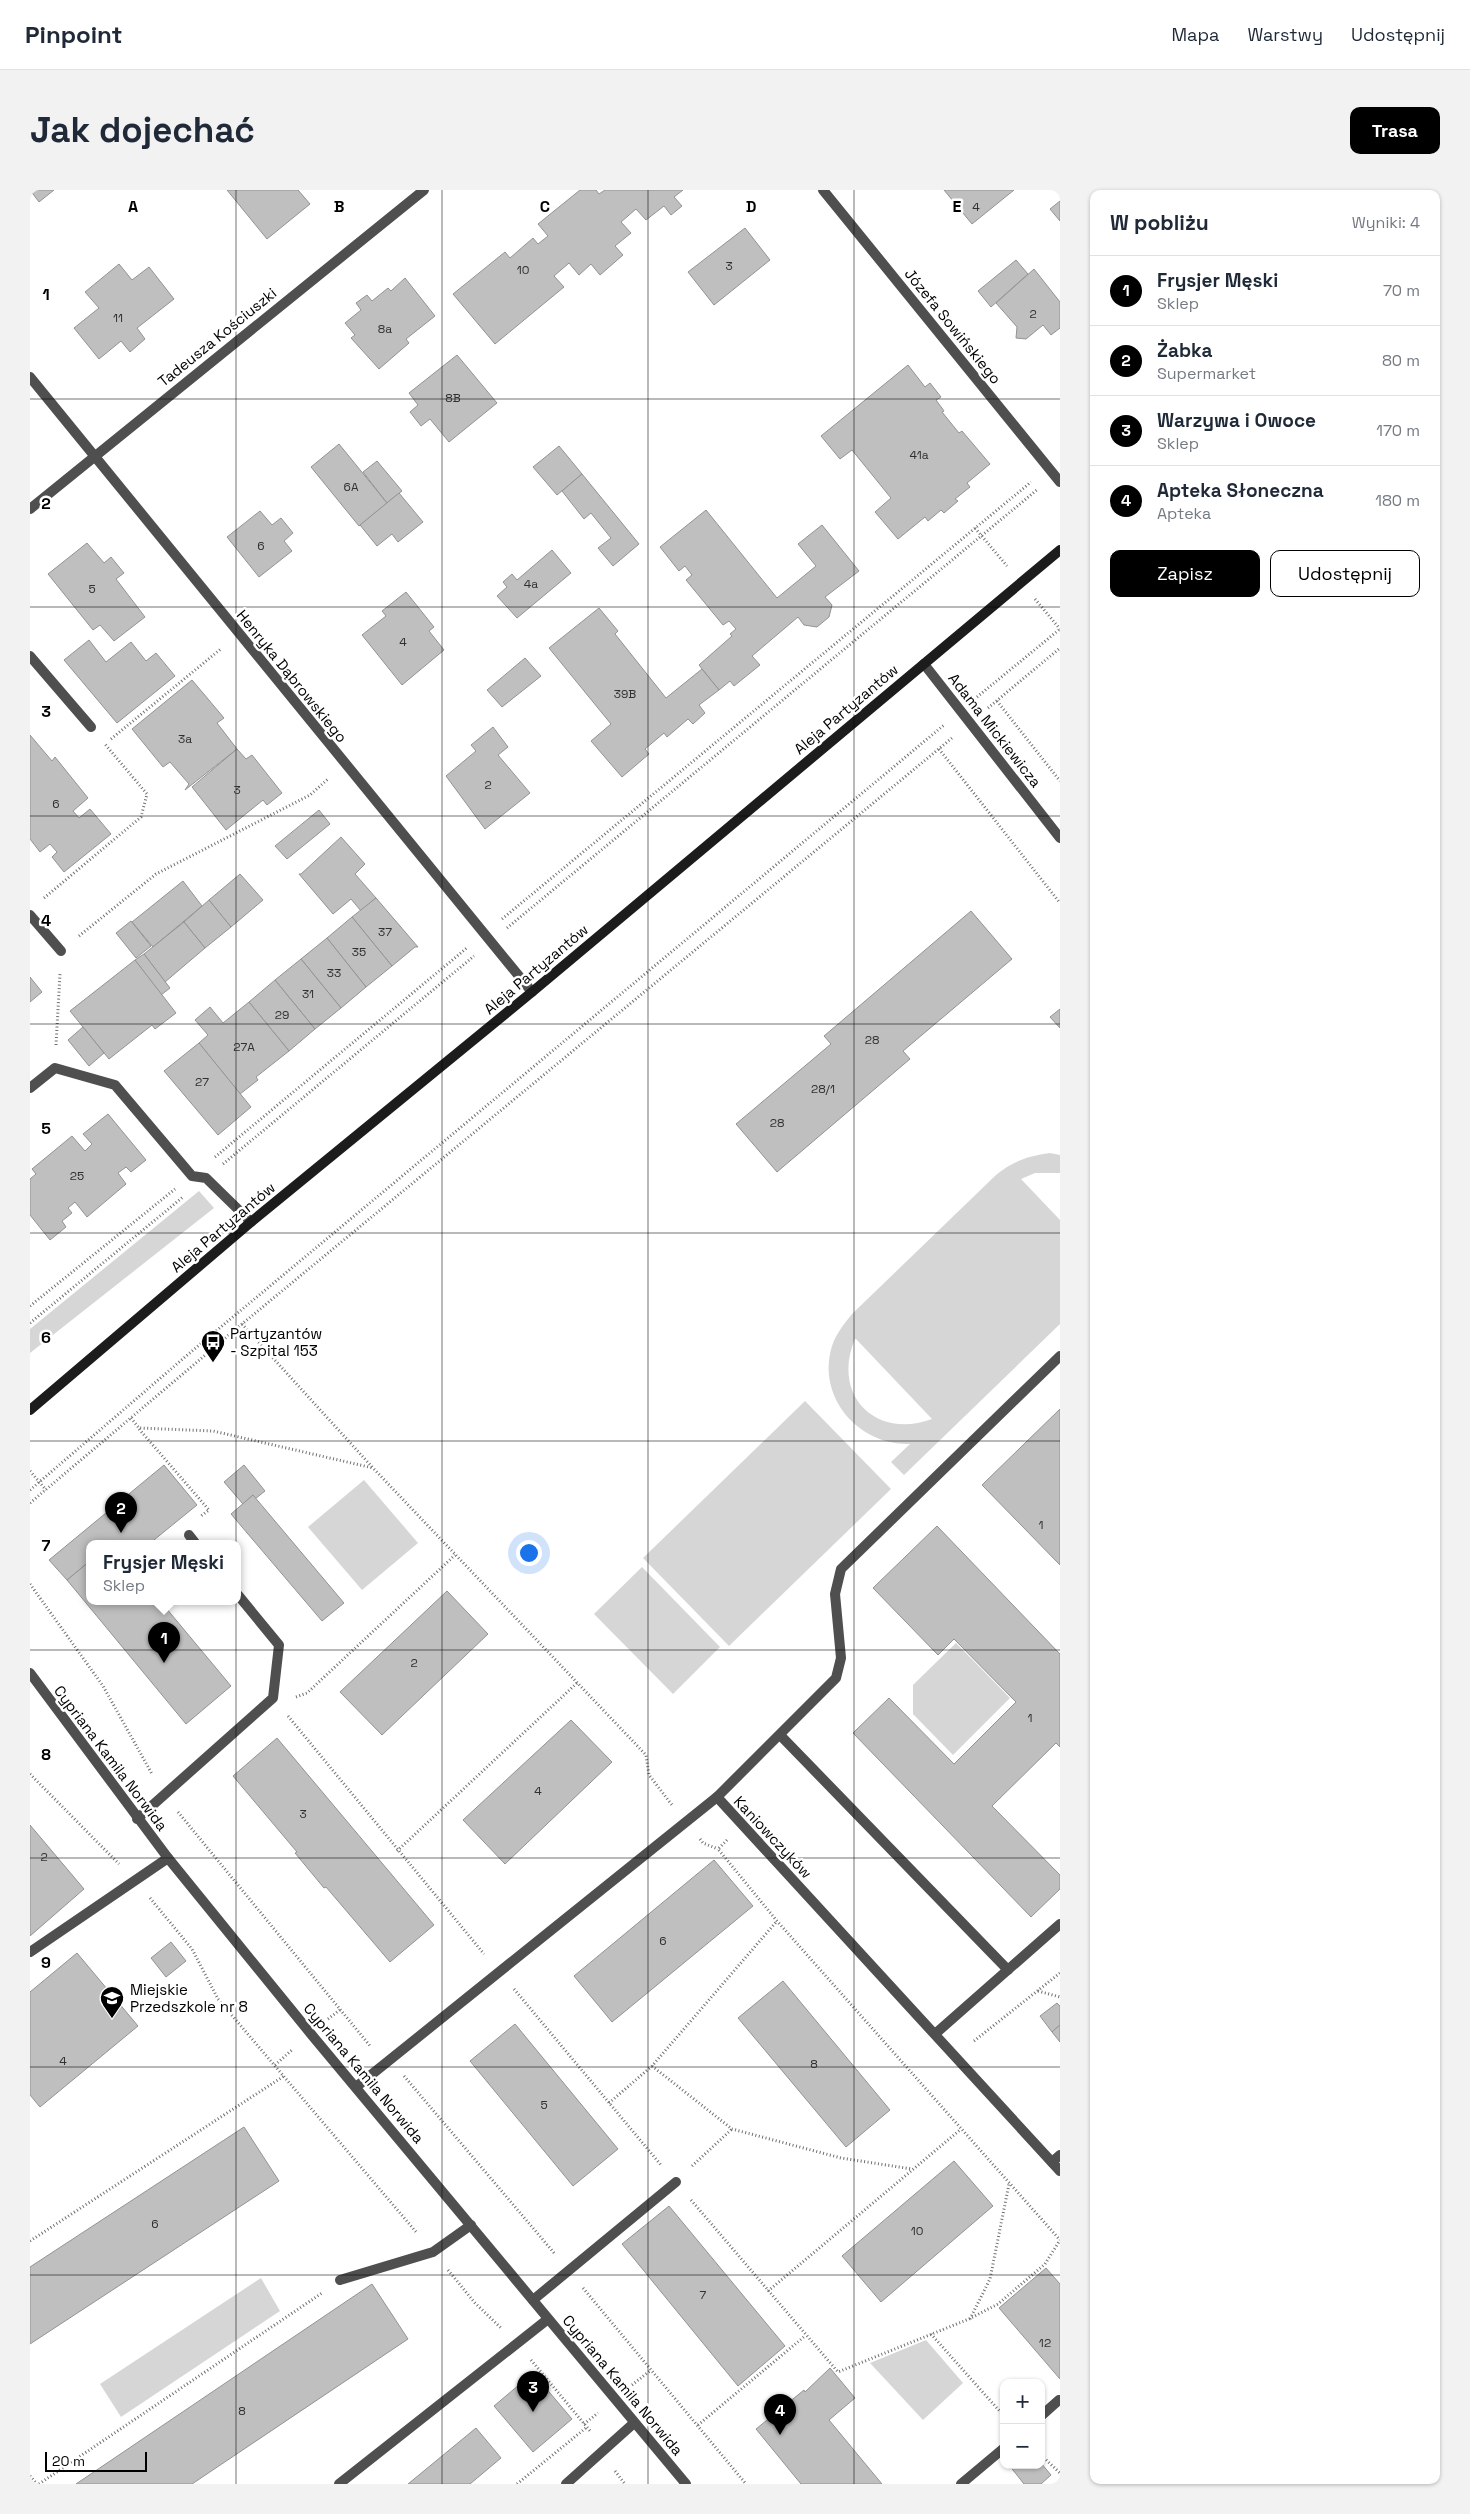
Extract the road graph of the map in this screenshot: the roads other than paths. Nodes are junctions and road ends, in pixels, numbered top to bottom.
1 (424, 190) edge
2 (823, 190) edge
3 (30, 377) edge
4 (94, 456) junction
5 (1054, 475) edge
6 (30, 509) edge
7 (1060, 550) edge
8 (30, 656) edge
9 (924, 664) junction
10 (91, 728) road end
11 (1060, 838) edge
12 (30, 915) edge
13 (61, 951) road end
14 (532, 992) junction
15 (30, 1088) edge
16 (251, 1222) junction
17 (1060, 1356) edge
18 (30, 1410) edge
19 (189, 1535) road end
20 (193, 1540) edge
21 (241, 1598) edge
22 (30, 1673) edge
23 (780, 1735) junction
24 (717, 1798) junction
25 (137, 1819) junction
26 (168, 1858) junction
27 (1060, 1924) edge
28 (30, 1952) edge
29 (1008, 1970) junction
30 (935, 2034) junction
31 (356, 2087) junction
32 (1056, 2159) edge
33 (1060, 2171) edge
34 (676, 2182) road end
35 (471, 2225) junction
36 (340, 2280) road end
37 (533, 2300) junction
38 (548, 2319) junction
39 (1059, 2400) edge
40 (1045, 2412) edge
41 (634, 2423) junction
42 (1000, 2451) edge
43 (339, 2484) edge
44 (566, 2484) edge
45 (686, 2484) edge
46 (961, 2484) edge

1 - 4 street, Tadeusza Kościuszki
2 - 5 street, Józefa Sowińskiego
3 - 4 street, Henryka Dąbrowskiego
4 - 6 street, Tadeusza Kościuszki
4 - 14 street, Henryka Dąbrowskiego
7 - 9 main road, Aleja Partyzantów
8 - 10 street
9 - 11 street, Adama Mickiewicza
9 - 14 main road, Aleja Partyzantów
12 - 13 street
14 - 16 main road, Aleja Partyzantów
15 - 16 street
16 - 18 main road, Aleja Partyzantów
17 - 23 street
19 - 20 street
21 - 25 street
22 - 25 street, Cypriana Kamila Norwida
23 - 24 street
23 - 29 street
24 - 30 street, Kaniowczyków
24 - 31 street, Kaniowczyków
25 - 26 street, Cypriana Kamila Norwida
26 - 28 street
26 - 31 street, Cypriana Kamila Norwida
27 - 29 street
29 - 30 street
30 - 32 street, Kaniowczyków
31 - 35 street, Cypriana Kamila Norwida
32 - 33 street, Kaniowczyków
34 - 37 street
35 - 36 street
35 - 37 street, Cypriana Kamila Norwida
37 - 38 street, Cypriana Kamila Norwida
38 - 41 street, Cypriana Kamila Norwida
38 - 43 street
39 - 40 street
41 - 44 street
41 - 45 street, Cypriana Kamila Norwida
42 - 46 street

